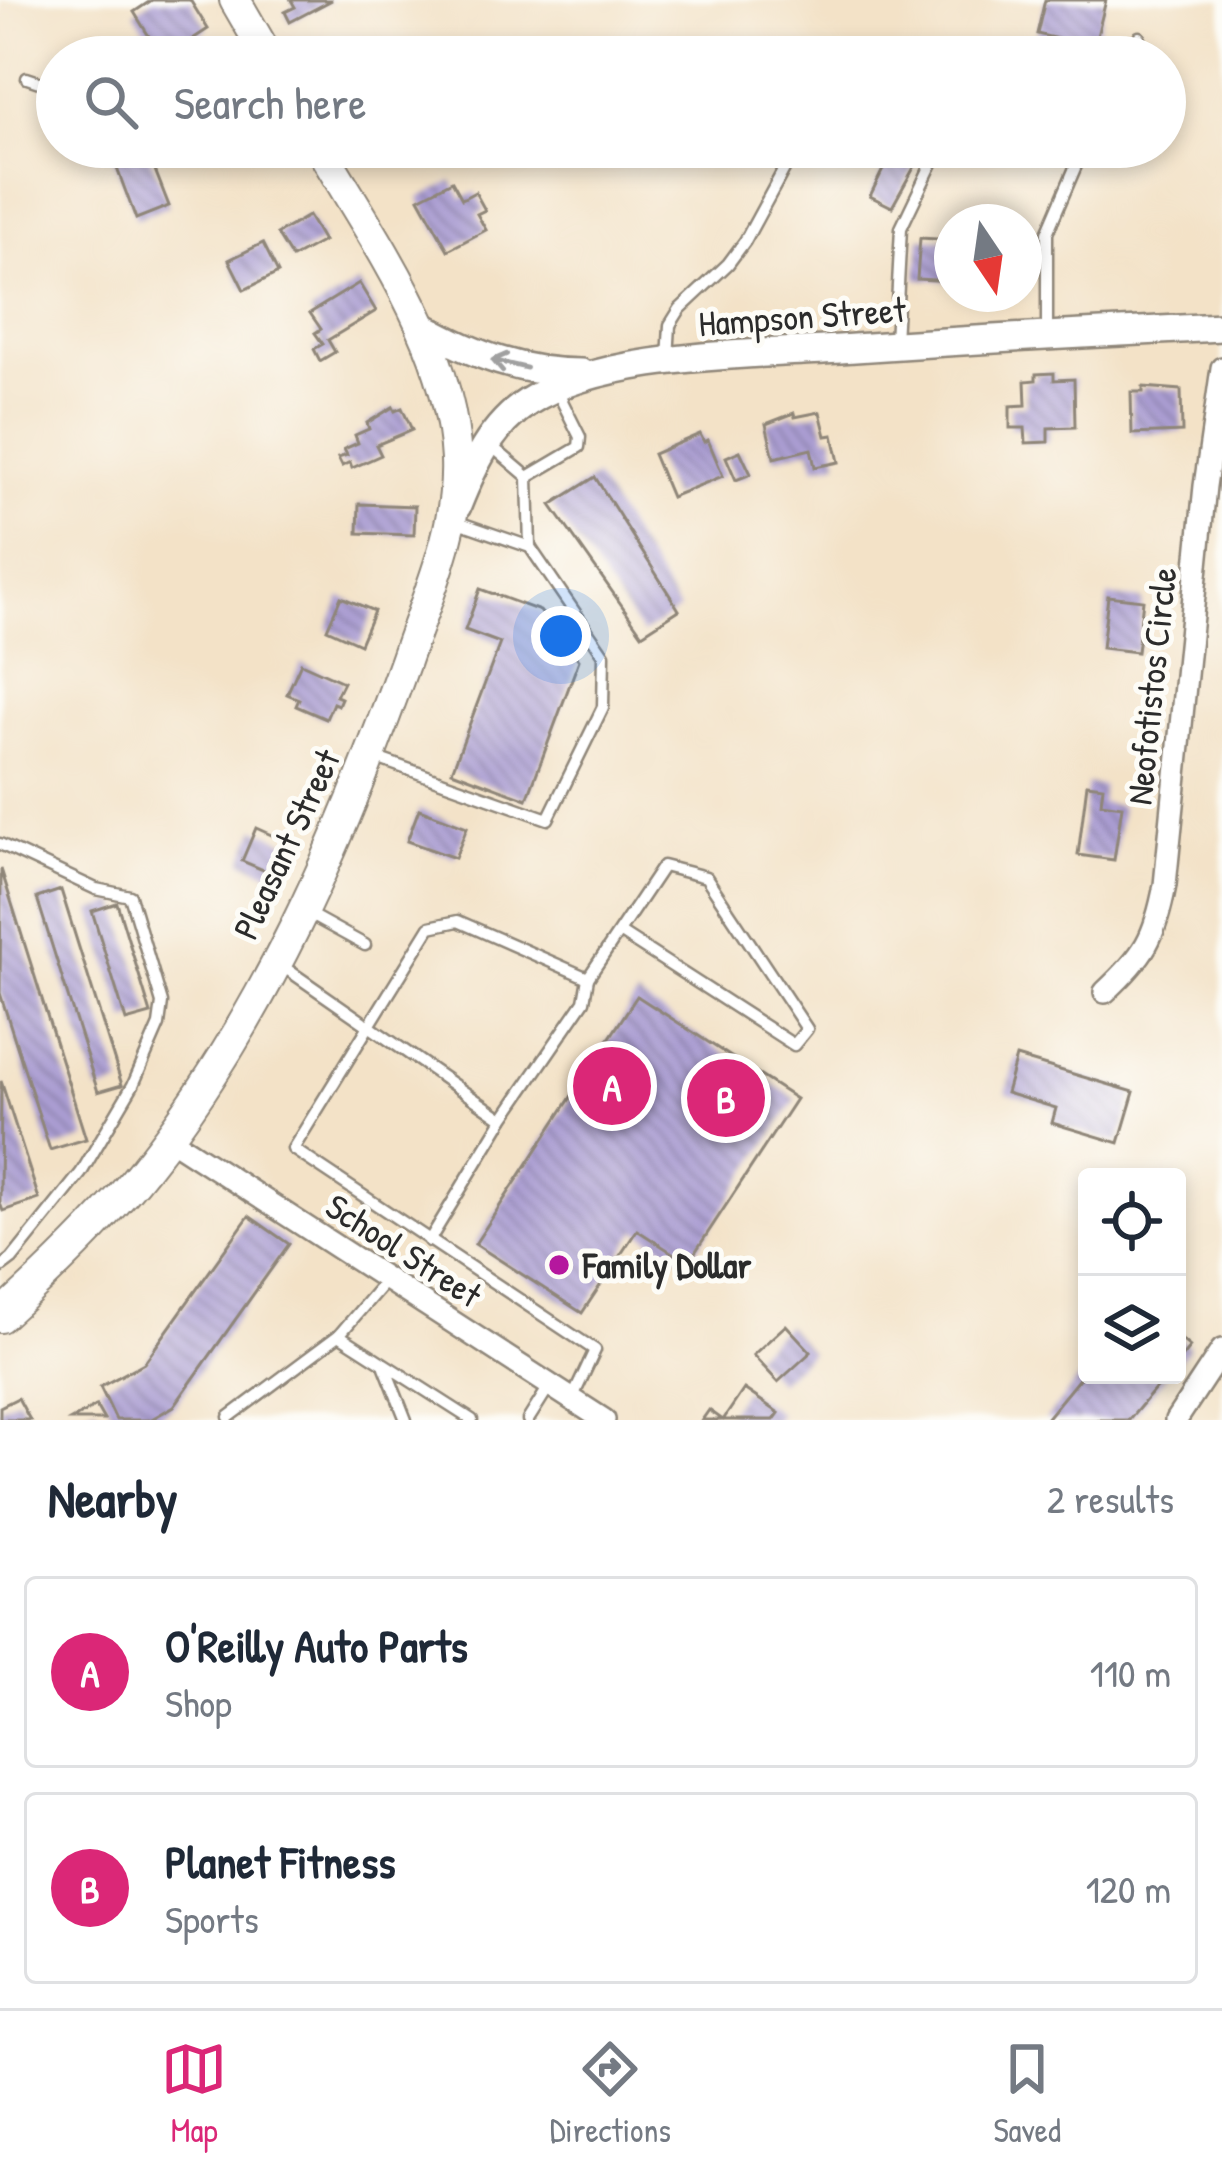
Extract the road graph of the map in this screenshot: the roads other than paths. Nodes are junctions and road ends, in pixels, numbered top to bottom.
1 (235, 0) edge
2 (253, 36) edge
3 (27, 78) dead end
4 (36, 81) edge
5 (332, 168) edge
6 (784, 168) edge
7 (930, 168) edge
8 (1075, 168) edge
9 (422, 326) junction
10 (1222, 327) edge
11 (1047, 335) junction
12 (895, 345) junction
13 (668, 362) junction
14 (1222, 368) edge
15 (603, 374) junction
16 (555, 388) junction
17 (488, 443) junction
18 (528, 477) junction
19 (452, 520) junction
20 (530, 547) junction
21 (371, 756) junction
22 (0, 844) edge
23 (302, 910) junction
24 (619, 932) junction
25 (365, 945) dead end
26 (275, 962) junction
27 (588, 978) junction
28 (1105, 992) dead end
29 (368, 1026) junction
30 (503, 1119) junction
31 (167, 1137) junction
32 (428, 1241) junction
33 (0, 1268) edge
34 (388, 1278) junction
35 (0, 1317) edge
36 (339, 1335) junction
37 (1222, 1350) edge
38 (383, 1364) junction
39 (550, 1385) junction
40 (572, 1399) junction
41 (229, 1417) edge
42 (406, 1420) edge
43 (472, 1420) edge
44 (528, 1420) edge
45 (604, 1420) edge
46 (1176, 1420) edge

1 - 2 main road
3 - 4 lane
5 - 9 main road, Pleasant Street
6 - 13 lane
7 - 12 lane
8 - 11 lane
15 -> 9 street, Hampson Street
9 - 19 main road, Pleasant Street
10 - 11 street, Hampson Street
11 - 12 street, Hampson Street
12 - 13 street, Hampson Street
13 - 15 street, Hampson Street
14 - 28 street, Neofotistos Circle
15 - 16 street, Hampson Street
16 - 17 street, Hampson Street
16 - 18 lane
17 - 18 lane
17 - 19 street, Hampson Street
18 - 20 lane
19 - 20 lane
19 - 21 main road, Pleasant Street
20 - 21 lane
21 - 23 main road, Pleasant Street
22 - 33 lane
23 - 25 lane
23 - 26 main road, Pleasant Street
24 - 24 lane
24 - 27 lane
26 - 29 lane
26 - 31 main road, Pleasant Street
27 - 29 lane
27 - 30 lane
29 - 30 lane
29 - 32 lane
30 - 32 lane
31 - 34 street, School Street
31 - 35 main road, Pleasant Street
32 - 40 lane
34 - 36 lane
34 - 39 street, School Street
36 - 38 lane
36 - 41 lane
37 - 46 street
38 - 42 lane
38 - 43 lane
39 - 40 street, School Street
39 - 44 lane
40 - 45 street, School Street

